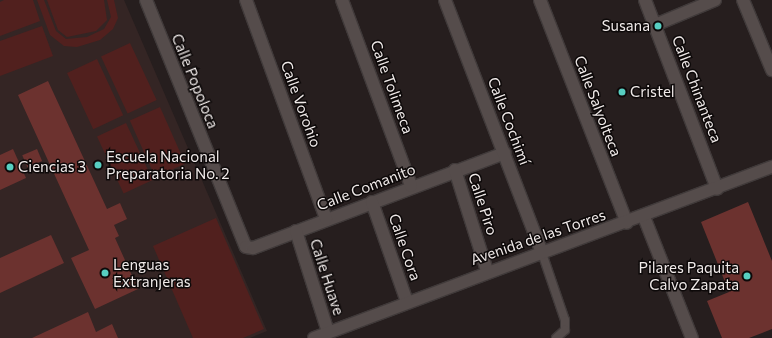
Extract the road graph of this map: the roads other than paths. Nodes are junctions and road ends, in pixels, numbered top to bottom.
1 (146, 0) edge
2 (246, 0) edge
3 (342, 0) edge
4 (445, 0) edge
5 (540, 0) edge
6 (645, 0) edge
7 (715, 0) edge
8 (743, 0) edge
9 (655, 24) junction
10 (772, 70) edge
11 (505, 153) junction
12 (772, 167) edge
13 (455, 170) junction
14 (411, 186) junction
15 (717, 189) junction
16 (372, 202) junction
17 (644, 217) junction
18 (326, 220) junction
19 (627, 223) junction
20 (296, 231) junction
21 (241, 241) joint
22 (542, 253) junction
23 (487, 271) junction
24 (407, 302) junction
25 (328, 335) edge
26 (314, 338) edge
27 (556, 338) edge
28 (692, 338) edge

1 - 21 street, Calle Popoloca
2 - 18 street, Calle Vorohio
3 - 14 street, Calle Tolimeca
4 - 11 street, Calle Cochimí
5 - 19 street, Calle Salyolteca
6 - 9 street, Calle Chinanteca
7 - 9 street
8 - 10 street
9 - 15 street, Calle Chinanteca
11 - 13 street, Calle Comanito
11 - 22 street, Calle Cochimí
12 - 15 street, Avenida de las Torres
13 - 14 street, Calle Comanito
13 - 23 street, Calle Piro
14 - 16 street, Calle Comanito
15 - 17 street, Avenida de las Torres
16 - 18 street, Calle Comanito
16 - 24 street, Calle Cora
17 - 19 street, Avenida de las Torres
17 - 28 street
18 - 20 street, Calle Comanito
19 - 22 street, Avenida de las Torres
20 - 21 street, Calle Comanito
20 - 25 street, Calle Huave
22 - 23 street, Avenida de las Torres
22 - 27 lane
23 - 24 street, Avenida de las Torres
24 - 25 street, Avenida de las Torres
25 - 26 street, Avenida de las Torres

